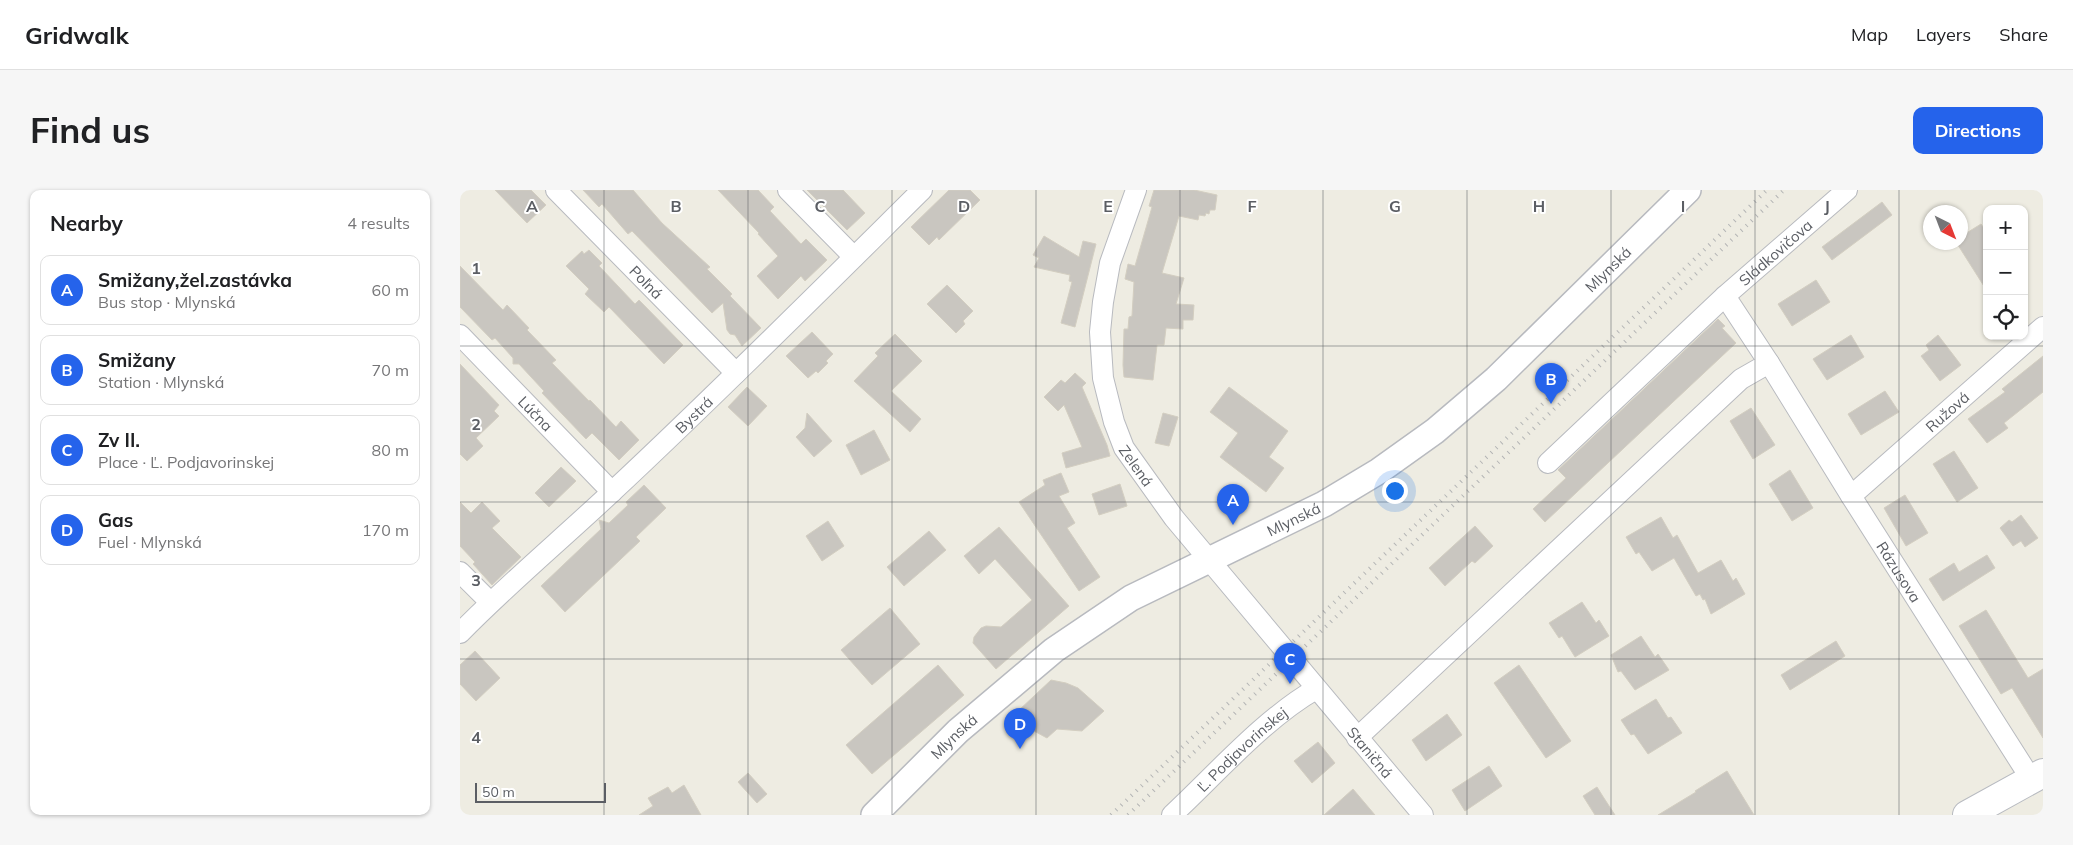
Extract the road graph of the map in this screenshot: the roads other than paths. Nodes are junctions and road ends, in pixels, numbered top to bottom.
1 (556, 190) edge
2 (788, 190) edge
3 (922, 190) edge
4 (1136, 190) edge
5 (1688, 190) edge
6 (1848, 190) edge
7 (854, 257) junction
8 (1725, 296) junction
9 (2043, 327) edge
10 (460, 335) edge
11 (1768, 363) junction
12 (736, 373) junction
13 (1548, 463) dead end
14 (612, 492) junction
15 (1851, 496) junction
16 (1210, 560) junction
17 (460, 572) edge
18 (490, 602) junction
19 (460, 633) edge
20 (1316, 689) junction
21 (1358, 738) junction
22 (2037, 776) edge
23 (874, 815) edge
24 (1172, 815) edge
25 (1423, 815) edge
26 (1967, 815) edge

1 - 12 street, Poľná
2 - 7 street
3 - 7 street, Bystrá
4 - 16 street, Zelená
5 - 16 street, Mlynská
6 - 8 street, Sládkovičova
7 - 12 street, Bystrá
8 - 11 street, Rázusova
8 - 13 street, Sládkovičova
9 - 15 street, Ružová
10 - 14 street, Lúčna
11 - 15 street, Rázusova
11 - 21 street
12 - 14 street, Bystrá
14 - 18 street, Bystrá
15 - 22 street, Rázusova
16 - 20 street, Zelená
16 - 23 street, Mlynská
17 - 18 street
18 - 19 street, Bystrá
20 - 21 street, Staničná
20 - 24 street, Ľ. Podjavorinskej
21 - 25 street, Staničná
22 - 26 main road

